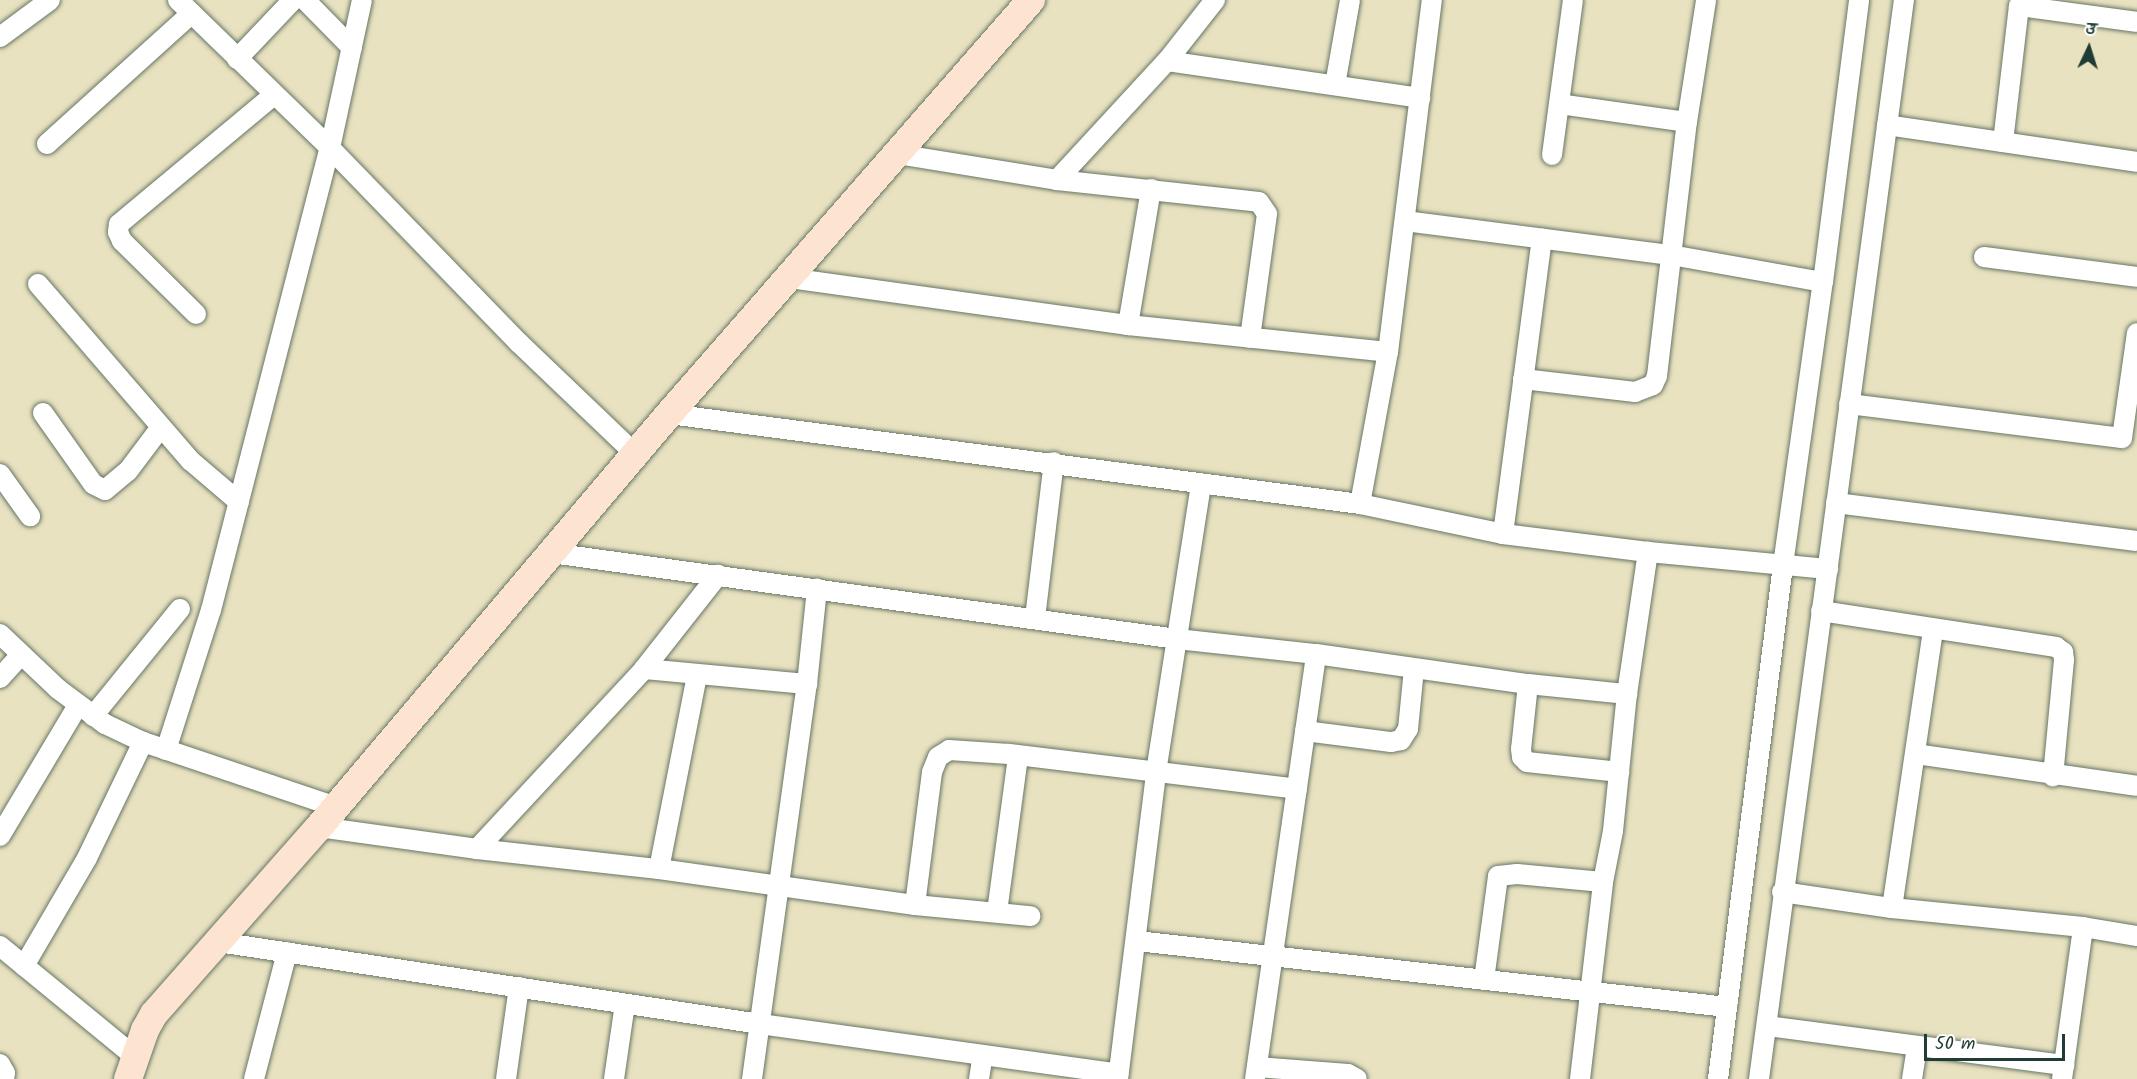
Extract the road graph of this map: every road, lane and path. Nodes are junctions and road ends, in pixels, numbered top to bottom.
1 (50, 0) edge
2 (293, 0) edge
3 (305, 0) edge
4 (362, 0) edge
5 (1031, 0) edge
6 (1215, 0) edge
7 (1350, 0) edge
8 (1432, 0) edge
9 (1573, 0) edge
10 (1706, 0) edge
11 (1858, 0) edge
12 (1904, 0) edge
13 (185, 7) edge
14 (2137, 22) edge
15 (0, 37) edge
16 (351, 48) junction
17 (237, 59) junction
18 (1167, 61) junction
19 (1335, 85) junction
20 (274, 95) junction
21 (1420, 98) junction
22 (1559, 104) junction
23 (1687, 122) junction
24 (1887, 125) junction
25 (2003, 142) junction
26 (47, 144) dead end
27 (330, 148) junction
28 (897, 154) junction
29 (1552, 155) dead end
30 (2137, 162) edge
31 (1058, 180) junction
32 (1151, 189) junction
33 (1405, 221) junction
34 (1542, 239) junction
35 (1671, 255) junction
36 (1984, 257) dead end
37 (2137, 277) edge
38 (789, 278) junction
39 (1823, 282) junction
40 (38, 284) dead end
41 (196, 314) dead end
42 (1128, 325) junction
43 (2137, 333) edge
44 (1250, 338) junction
45 (1388, 352) junction
46 (1523, 379) junction
47 (1850, 404) junction
48 (43, 412) dead end
49 (669, 414) junction
50 (161, 427) junction
51 (636, 455) junction
52 (1054, 462) junction
53 (0, 474) edge
54 (1201, 483) junction
55 (239, 502) junction
56 (1836, 503) junction
57 (1360, 504) junction
58 (30, 516) dead end
59 (1503, 534) junction
60 (2137, 541) edge
61 (1648, 552) junction
62 (551, 553) junction
63 (1783, 565) junction
64 (1828, 569) junction
65 (718, 575) junction
66 (817, 590) junction
67 (180, 609) dead end
68 (1821, 611) junction
69 (1035, 618) junction
70 (1933, 629) junction
71 (0, 634) edge
72 (1177, 639) junction
73 (1316, 654) junction
74 (21, 655) junction
75 (644, 669) junction
76 (1414, 669) junction
77 (697, 675) junction
78 (0, 678) edge
79 (807, 684) junction
80 (1528, 684) junction
81 (1627, 694) junction
82 (86, 710) junction
83 (1305, 731) junction
84 (143, 742) junction
85 (166, 750) junction
86 (1916, 754) junction
87 (1018, 756) junction
88 (1156, 772) junction
89 (1619, 772) junction
90 (2053, 776) junction
91 (2137, 786) edge
92 (1297, 789) junction
93 (327, 817) junction
94 (0, 836) edge
95 (477, 849) junction
96 (659, 869) junction
97 (1603, 882) junction
98 (780, 885) junction
99 (1782, 892) junction
100 (915, 904) junction
101 (1892, 908) junction
102 (997, 912) junction
103 (1029, 916) dead end
104 (2083, 927) junction
105 (2137, 936) edge
106 (1137, 941) junction
107 (218, 942) junction
108 (0, 946) edge
109 (287, 952) junction
110 (1271, 955) junction
111 (24, 966) junction
112 (1484, 980) junction
113 (519, 987) junction
114 (1590, 993) junction
115 (625, 1004) junction
116 (1727, 1007) junction
117 (760, 1024) junction
118 (1767, 1026) junction
119 (1917, 1046) junction
120 (983, 1055) junction
121 (0, 1064) edge
122 (131, 1068) edge
123 (2063, 1072) edge
124 (1256, 1073) edge
125 (1119, 1076) edge
126 (259, 1078) edge
127 (4, 1079) edge
128 (506, 1079) edge
129 (615, 1079) edge
130 (752, 1079) edge
131 (979, 1079) edge
132 (1357, 1079) edge
133 (1580, 1079) edge
134 (1718, 1079) edge
135 (1759, 1079) edge
136 (1912, 1079) edge

1 - 15 street
2 - 17 street
3 - 16 street
4 - 16 street
5 - 28 street
6 - 18 street
7 - 19 street
8 - 21 street
9 - 22 street
10 - 23 street
11 - 39 street
12 - 24 street
13 - 17 street
13 - 26 street
14 - 25 street
16 - 27 street
17 - 20 street
18 - 19 street
18 - 31 street
19 - 21 street
20 - 27 street
20 - 41 street
21 - 33 street
22 - 23 street
22 - 29 street
23 - 35 street
24 - 25 street
24 - 47 street
25 - 30 street
27 - 51 street
27 - 55 street
28 - 31 street
28 - 38 street
31 - 32 street
32 - 42 street
32 - 44 street
33 - 34 street
33 - 45 street
34 - 35 street
34 - 46 street
35 - 39 street
35 - 46 street
36 - 37 street
38 - 42 street
38 - 49 street
39 - 63 street
40 - 50 street
42 - 44 street
43 - 47 street
44 - 45 street
45 - 57 street
46 - 59 street
47 - 56 street
48 - 50 street
49 - 51 street
49 - 52 street
50 - 55 street
51 - 62 street
52 - 54 street
52 - 69 street
53 - 58 street
54 - 57 street
54 - 72 street
55 - 85 street
56 - 60 street
56 - 64 street
57 - 59 street
59 - 61 street
61 - 63 street
61 - 81 street
62 - 65 street
62 - 93 street
63 - 64 street
63 - 116 street
64 - 68 street
65 - 66 street
65 - 75 street
66 - 69 street
66 - 79 street
67 - 82 street
68 - 70 street
68 - 99 street
69 - 72 street
70 - 86 street
70 - 90 street
71 - 74 street
72 - 73 street
72 - 88 street
73 - 76 street
73 - 83 street
74 - 78 street
74 - 82 street
75 - 77 street
75 - 95 street
76 - 80 street
76 - 83 street
77 - 79 street
77 - 96 street
79 - 98 street
80 - 81 street
80 - 89 street
81 - 89 street
82 - 84 street
82 - 94 street
83 - 92 street
84 - 85 street
84 - 111 street
85 - 93 street
86 - 90 street
86 - 101 street
87 - 88 street
87 - 100 street
87 - 102 street
88 - 92 street
88 - 106 street
89 - 97 street
90 - 91 street
92 - 110 street
93 - 95 street
93 - 107 street
95 - 96 street
96 - 98 street
97 - 112 street
97 - 114 street
98 - 100 street
98 - 117 street
99 - 101 street
99 - 118 street
100 - 102 street
101 - 104 street
102 - 103 street
104 - 105 street
104 - 123 street
106 - 110 street
106 - 125 street
107 - 109 street
107 - 122 street
108 - 111 street
109 - 113 street
109 - 126 street
110 - 112 street
110 - 124 street
111 - 122 street
112 - 114 street
113 - 115 street
113 - 128 street
114 - 116 street
114 - 133 street
115 - 117 street
115 - 129 street
116 - 134 street
117 - 120 street
117 - 130 street
118 - 119 street
118 - 135 street
119 - 123 street
119 - 136 street
120 - 125 street
120 - 131 street
121 - 127 street
124 - 132 street

